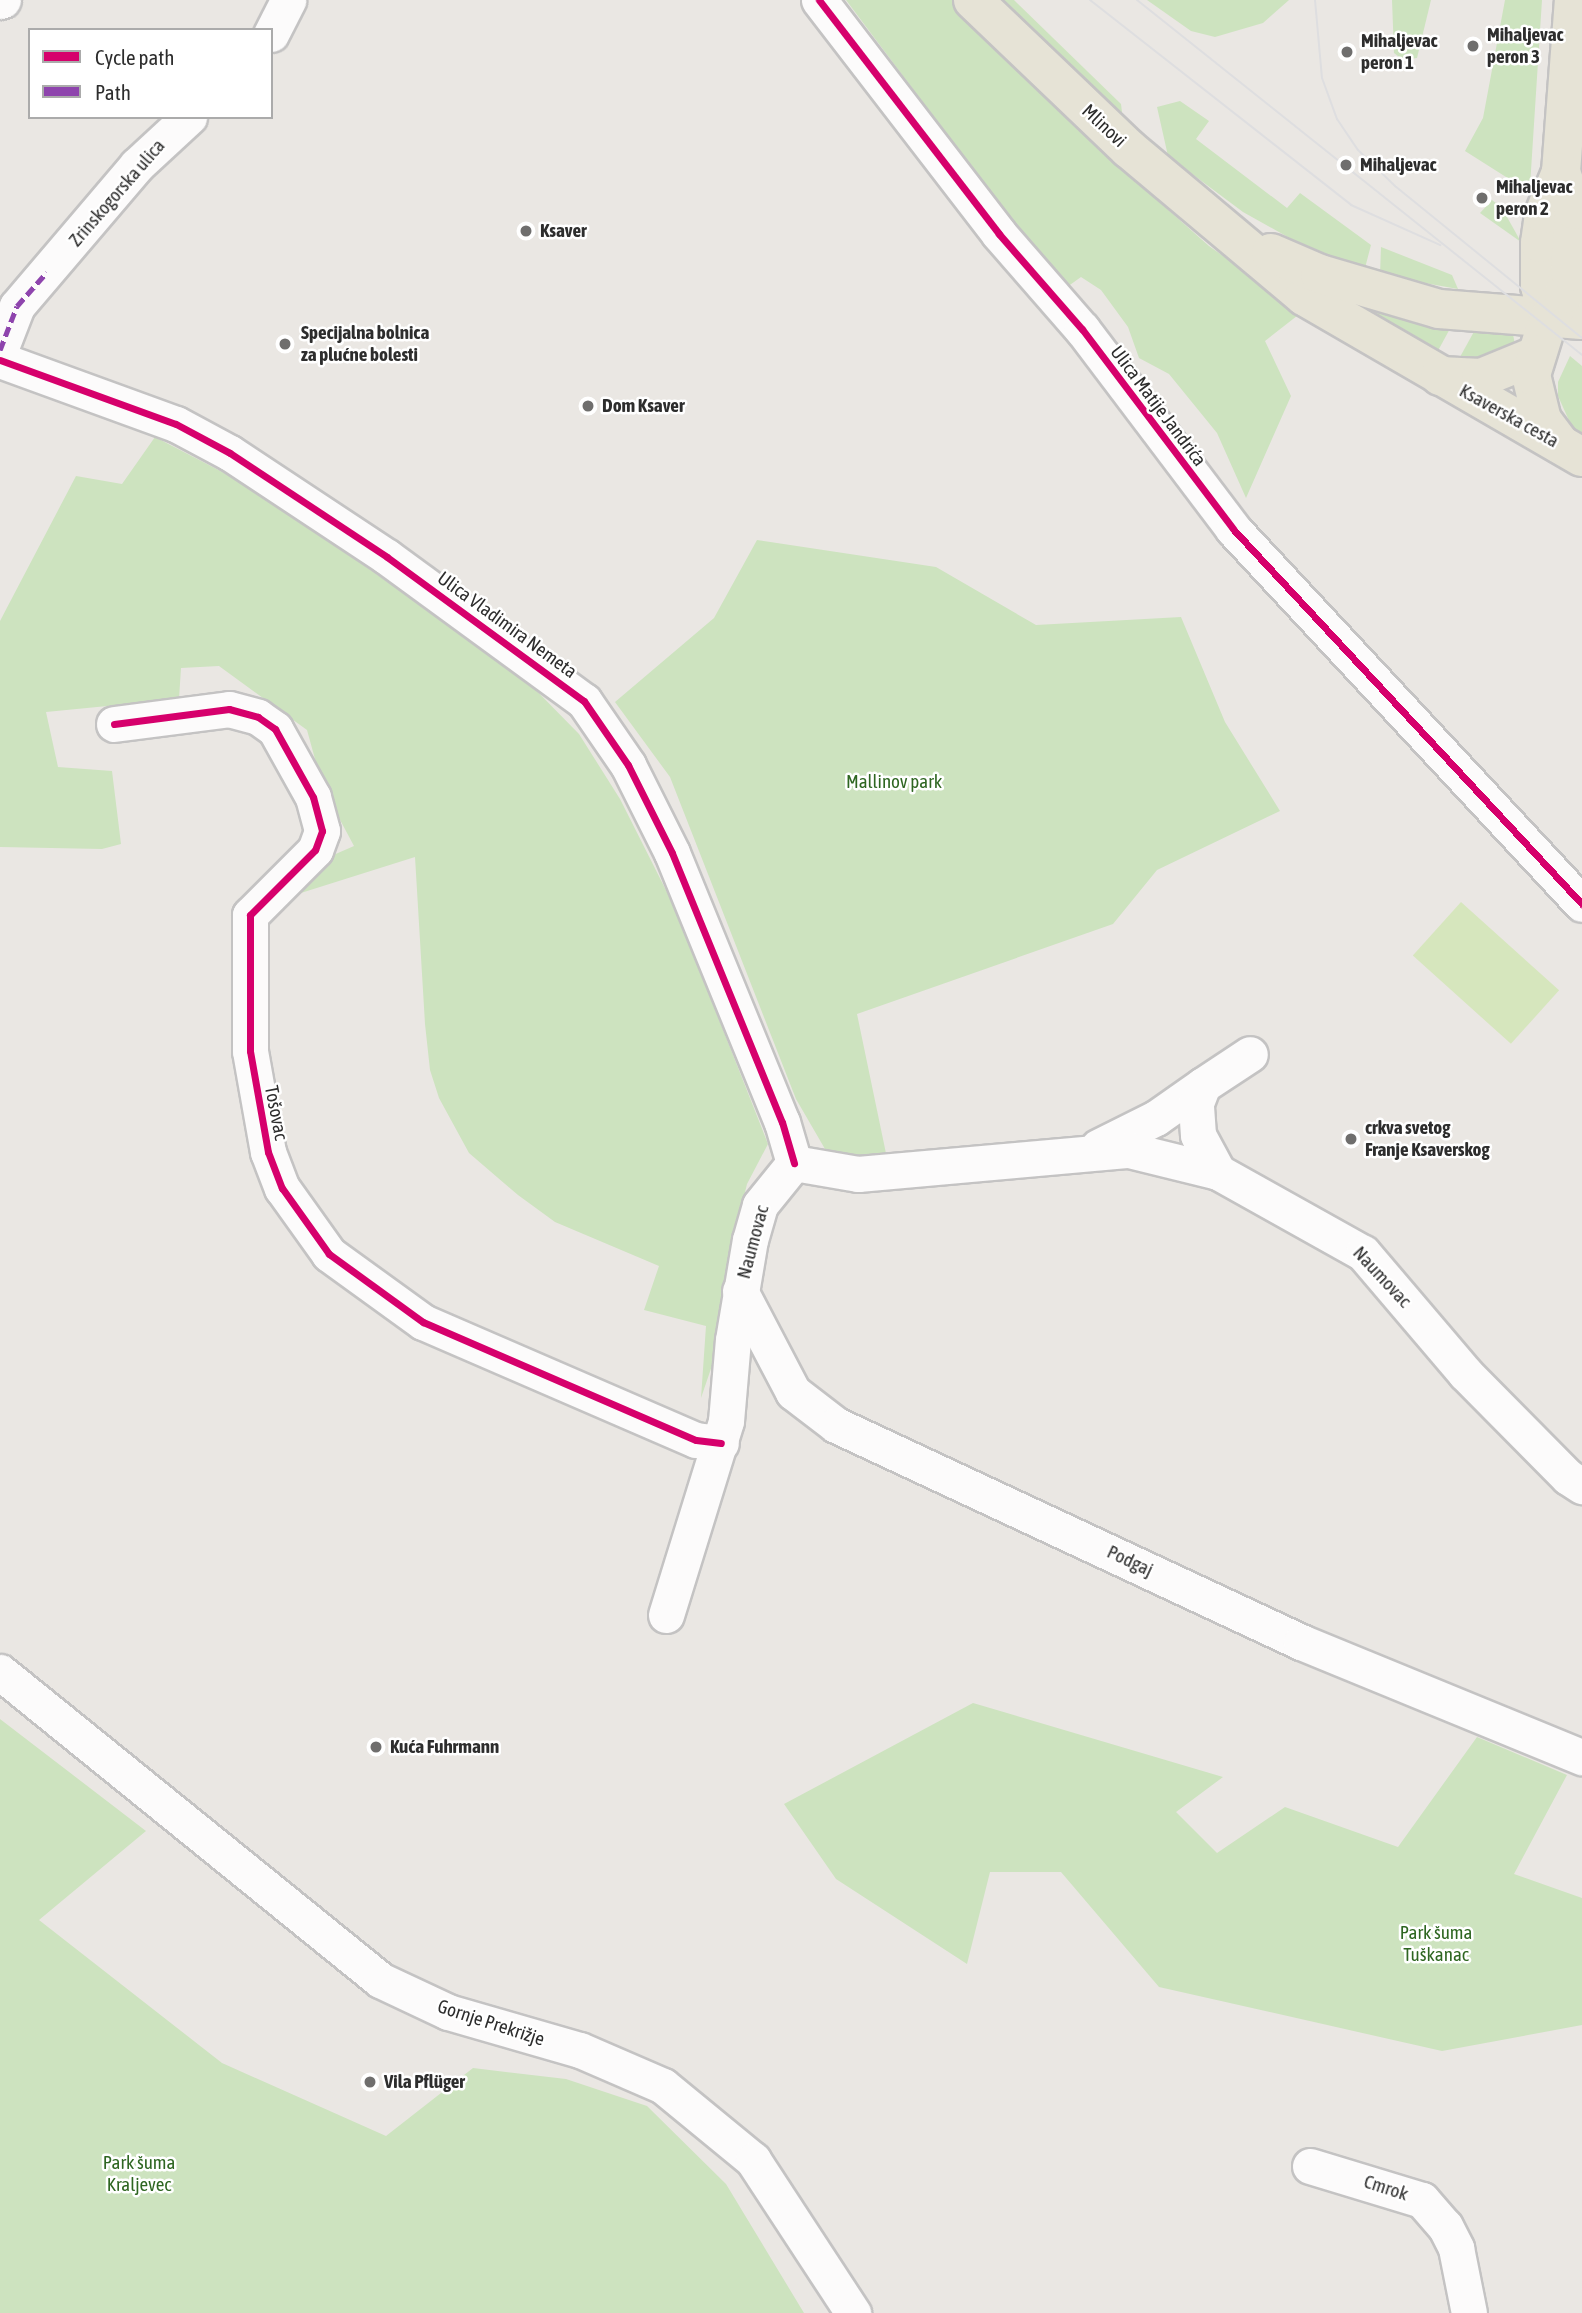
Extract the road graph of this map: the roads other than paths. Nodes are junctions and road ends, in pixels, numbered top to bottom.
1 (288, 0) edge
2 (818, 0) edge
3 (973, 0) edge
4 (1574, 0) edge
5 (273, 30) edge
6 (1576, 41) edge
7 (187, 119) edge
8 (1571, 190) edge
9 (1243, 242) junction
10 (1565, 320) edge
11 (0, 350) edge
12 (1535, 356) junction
13 (0, 360) edge
14 (1436, 375) junction
15 (1571, 450) edge
16 (114, 724) dead end
17 (1582, 904) edge
18 (1250, 1054) dead end
19 (1203, 1085) junction
20 (1086, 1153) junction
21 (794, 1163) junction
22 (1218, 1172) junction
23 (740, 1291) junction
24 (720, 1443) junction
25 (1582, 1486) edge
26 (666, 1615) dead end
27 (0, 1672) edge
28 (1582, 1757) edge
29 (1310, 2166) dead end
30 (853, 2313) edge
31 (1469, 2313) edge

1 - 5 street
2 - 17 street, Ulica Matije Jandrića
3 - 9 main road, Mlinovi
4 - 6 main road
6 - 8 main road
7 - 11 street, Zrinskogorska ulica
8 - 10 main road
9 - 10 main road, Mlinovi
9 - 14 main road, Mlinovi
10 - 12 main road
12 - 14 main road
12 - 15 main road
13 - 21 street, Ulica Vladimira Nemeta
14 - 15 main road, Ksaverska cesta
16 - 24 street, Tošovac
18 - 19 street
19 - 20 street, Naumovac
19 - 22 street
20 - 21 street, Naumovac
20 - 22 street, Naumovac
21 - 23 street, Naumovac
22 - 25 street, Naumovac
23 - 24 street, Naumovac
23 - 28 street, Podgaj
24 - 26 street, Naumovac
27 - 30 street, Gornje Prekrižje
29 - 31 street, Cmrok

